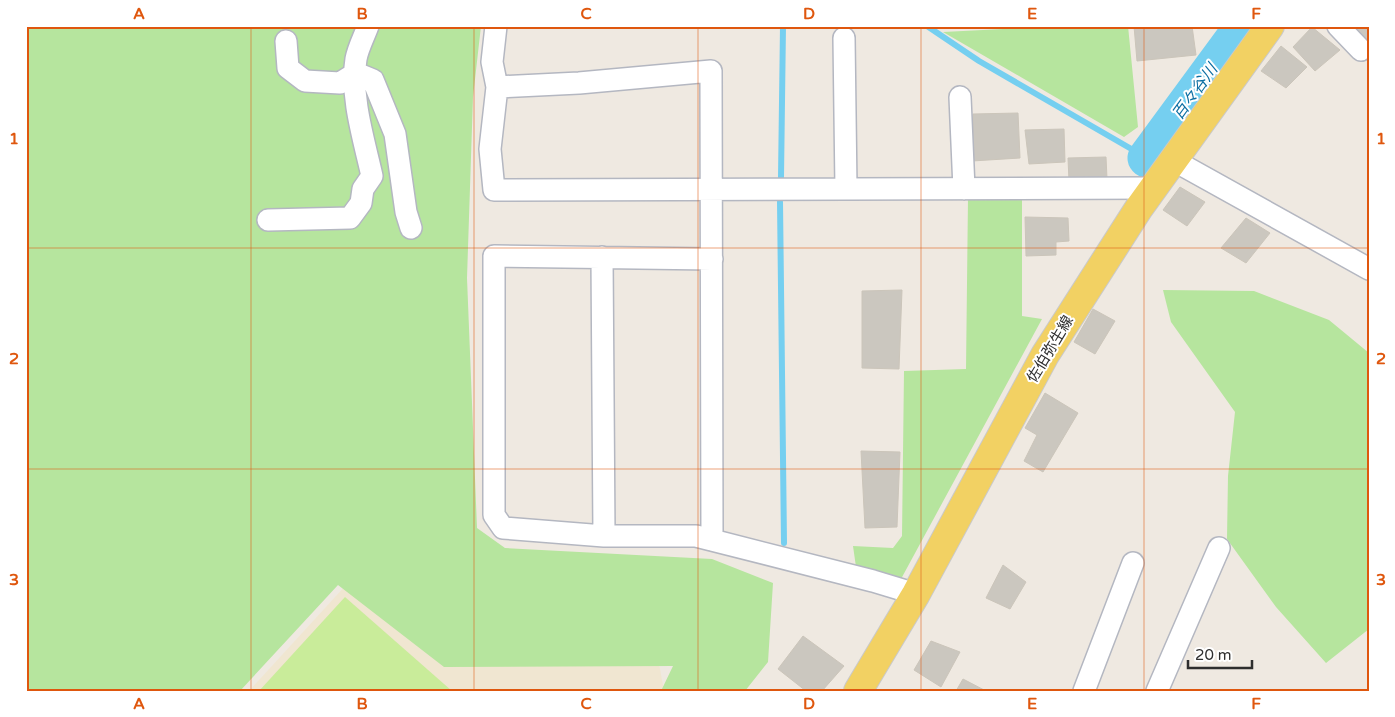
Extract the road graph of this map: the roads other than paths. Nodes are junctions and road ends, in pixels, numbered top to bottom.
1 (368, 26) edge
2 (496, 26) edge
3 (1270, 26) edge
4 (1338, 26) edge
5 (844, 38) dead end
6 (286, 40) dead end
7 (1361, 50) dead end
8 (356, 73) junction
9 (497, 87) junction
10 (960, 97) dead end
11 (1173, 160) junction
12 (1153, 188) junction
13 (712, 189) junction
14 (846, 189) junction
15 (964, 189) junction
16 (268, 220) dead end
17 (412, 228) dead end
18 (602, 257) junction
19 (712, 259) junction
20 (1366, 262) edge
21 (604, 536) junction
22 (712, 540) junction
23 (1219, 548) dead end
24 (1133, 563) dead end
25 (916, 594) junction
26 (858, 691) edge
27 (1084, 691) edge
28 (1157, 691) edge

1 - 8 street
2 - 9 street
3 - 11 main road, 佐伯弥生線
4 - 7 street
5 - 14 street
6 - 8 street
8 - 16 street
8 - 17 street
9 - 13 street
9 - 13 street
10 - 15 street
11 - 12 main road, 佐伯弥生線
11 - 20 street
12 - 15 street
12 - 25 main road, 佐伯弥生線
13 - 14 street
13 - 19 street
14 - 15 street
18 - 19 street
18 - 21 street
18 - 21 street
19 - 22 street
21 - 22 street
22 - 25 street
23 - 28 street
24 - 27 street
25 - 26 main road, 佐伯弥生線

